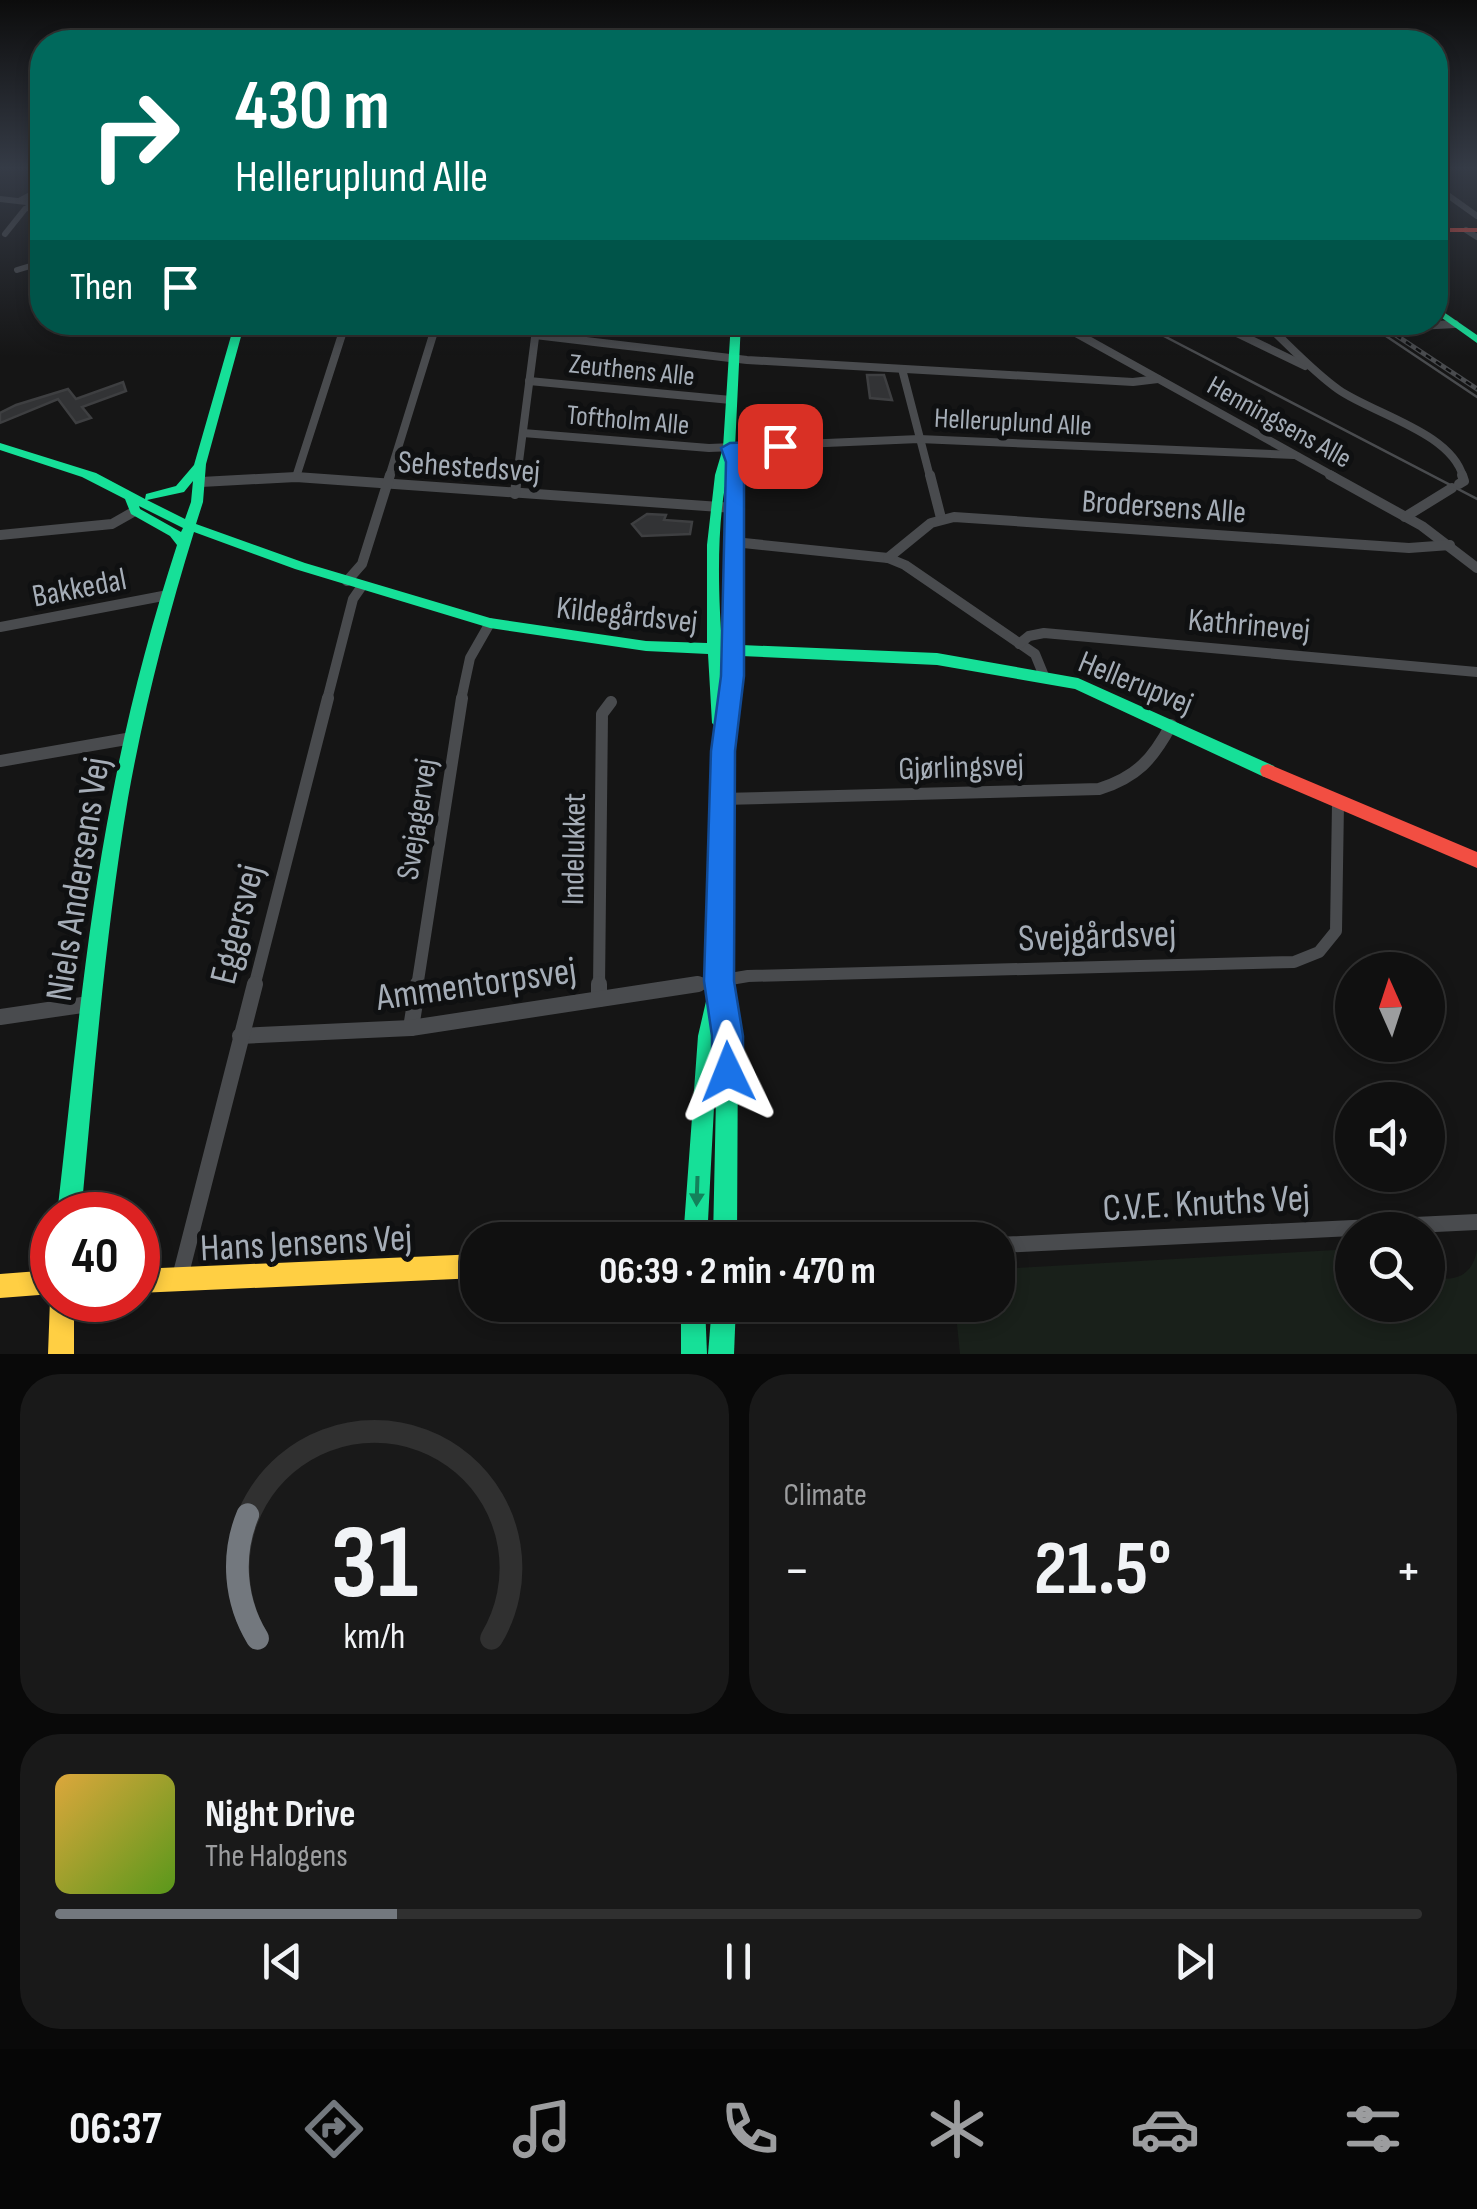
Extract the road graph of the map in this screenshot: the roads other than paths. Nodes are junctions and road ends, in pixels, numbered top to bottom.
1 (7, 231) edge
2 (5, 234) dead end
3 (30, 266) edge
4 (17, 270) dead end
5 (1448, 319) edge
6 (1448, 324) edge
7 (1455, 324) junction
8 (236, 335) edge
9 (342, 335) edge
10 (433, 335) edge
11 (535, 335) joint
12 (735, 335) edge
13 (1079, 335) edge
14 (1240, 335) edge
15 (1279, 335) edge
16 (1477, 340) edge
17 (1294, 348) junction
18 (1275, 352) junction
19 (733, 359) junction
20 (902, 369) junction
21 (1313, 369) junction
22 (1158, 380) junction
23 (529, 381) junction
24 (731, 400) junction
25 (523, 433) junction
26 (919, 439) junction
27 (0, 446) edge
28 (730, 448) junction
29 (1294, 455) junction
30 (86, 474) junction
31 (296, 477) junction
32 (195, 479) junction
33 (387, 485) junction
34 (515, 494) junction
35 (150, 498) junction
36 (133, 506) junction
37 (726, 508) junction
38 (1405, 516) junction
39 (941, 518) junction
40 (188, 519) junction
41 (0, 535) edge
42 (734, 542) junction
43 (1450, 545) junction
44 (179, 550) junction
45 (888, 558) junction
46 (1476, 568) edge
47 (355, 583) junction
48 (168, 595) junction
49 (490, 623) junction
50 (0, 628) edge
51 (1020, 644) junction
52 (714, 650) junction
53 (732, 652) junction
54 (1477, 672) edge
55 (1044, 676) junction
56 (611, 702) dead end
57 (1171, 725) junction
58 (132, 738) junction
59 (723, 746) junction
60 (0, 761) edge
61 (722, 800) junction
62 (1338, 803) junction
63 (1477, 860) edge
64 (719, 981) junction
65 (599, 999) junction
66 (89, 1004) junction
67 (0, 1017) edge
68 (411, 1028) junction
69 (240, 1036) junction
70 (71, 1192) edge
71 (697, 1222) edge
72 (726, 1222) edge
73 (1477, 1222) edge
74 (1015, 1244) edge
75 (460, 1267) edge
76 (160, 1281) edge
77 (178, 1281) junction
78 (30, 1284) edge
79 (0, 1286) edge
80 (62, 1322) edge
81 (694, 1322) edge
82 (723, 1322) edge
83 (61, 1354) edge
84 (694, 1354) edge
85 (722, 1354) edge

1 - 2 street
3 - 4 street
5 - 7 street
6 - 7 street
7 - 16 street
8 - 32 street, Niels Andersens Vej
9 - 31 street
10 - 33 street, Eggersvej
11 - 19 street
11 - 23 street
12 - 19 street
13 - 22 street, Henningsens Alle
14 - 18 street
15 - 17 street
17 - 18 street
17 - 21 street
18 - 21 street
19 - 20 street
19 - 24 street
20 - 22 street
20 - 26 street
21 - 38 street
22 - 29 street, Henningsens Alle
23 - 24 street, Zeuthens Alle
23 - 25 street
24 - 28 street
25 - 28 street, Toftholm Alle
25 - 34 street
26 - 28 street, Helleruplund Alle
26 - 29 street, Helleruplund Alle
26 - 39 street
27 - 30 street, Kildegårdsvej
28 - 37 street
29 - 38 street, Henningsens Alle
30 - 35 street, Kildegårdsvej
30 - 36 street, Kildegårdsvej
31 - 32 street, Sehestedsvej
31 - 33 street, Sehestedsvej
32 - 35 street
32 - 40 street, Niels Andersens Vej
33 - 34 street, Sehestedsvej
33 - 47 street, Eggersvej
34 - 37 street, Sehestedsvej
35 - 40 street, Kildegårdsvej
36 - 40 street, Kildegårdsvej
36 - 41 street
36 - 44 street, Kildegårdsvej
37 - 42 street
37 - 52 street
38 - 43 street, Henningsens Alle
39 - 43 street, Brodersens Alle
39 - 45 street
40 - 44 street, Niels Andersens Vej
40 - 47 street, Kildegårdsvej
42 - 45 street, Hellerupvej
42 - 53 street
43 - 46 street, Henningsens Alle
44 - 48 street, Niels Andersens Vej
45 - 51 street, Hellerupvej
47 - 49 street, Kildegårdsvej
47 - 69 street, Eggersvej
48 - 50 street, Bakkedal
48 - 58 street, Niels Andersens Vej
49 - 52 street, Kildegårdsvej
49 - 68 street, Svejagervej
51 - 54 street, Kathrinevej
51 - 55 street, Hellerupvej
52 - 53 street, Kildegårdsvej
52 - 59 street
53 - 55 street, Kildegårdsvej
53 - 59 street
55 - 57 street, Hellerupvej
56 - 65 street, Indelukket
57 - 61 street, Gjørlingsvej
57 - 62 street, Hellerupvej
58 - 60 street
58 - 66 street, Niels Andersens Vej
59 - 61 street
61 - 64 street
62 - 63 street, Hellerupvej
62 - 64 street, Svejgårdsvej
64 - 65 street, Ammentorpsvej
64 -> 71 street
64 - 72 street
65 - 68 street, Ammentorpsvej
66 - 67 street
66 - 70 street, Niels Andersens Vej
68 - 69 street, Ammentorpsvej
69 - 77 street, Eggersvej
73 - 74 street, C.V.E. Knuths Vej
75 - 77 street, Hans Jensens Vej
76 - 77 street, Hans Jensens Vej
78 - 79 street
80 - 83 street
81 - 84 street
82 - 85 street

